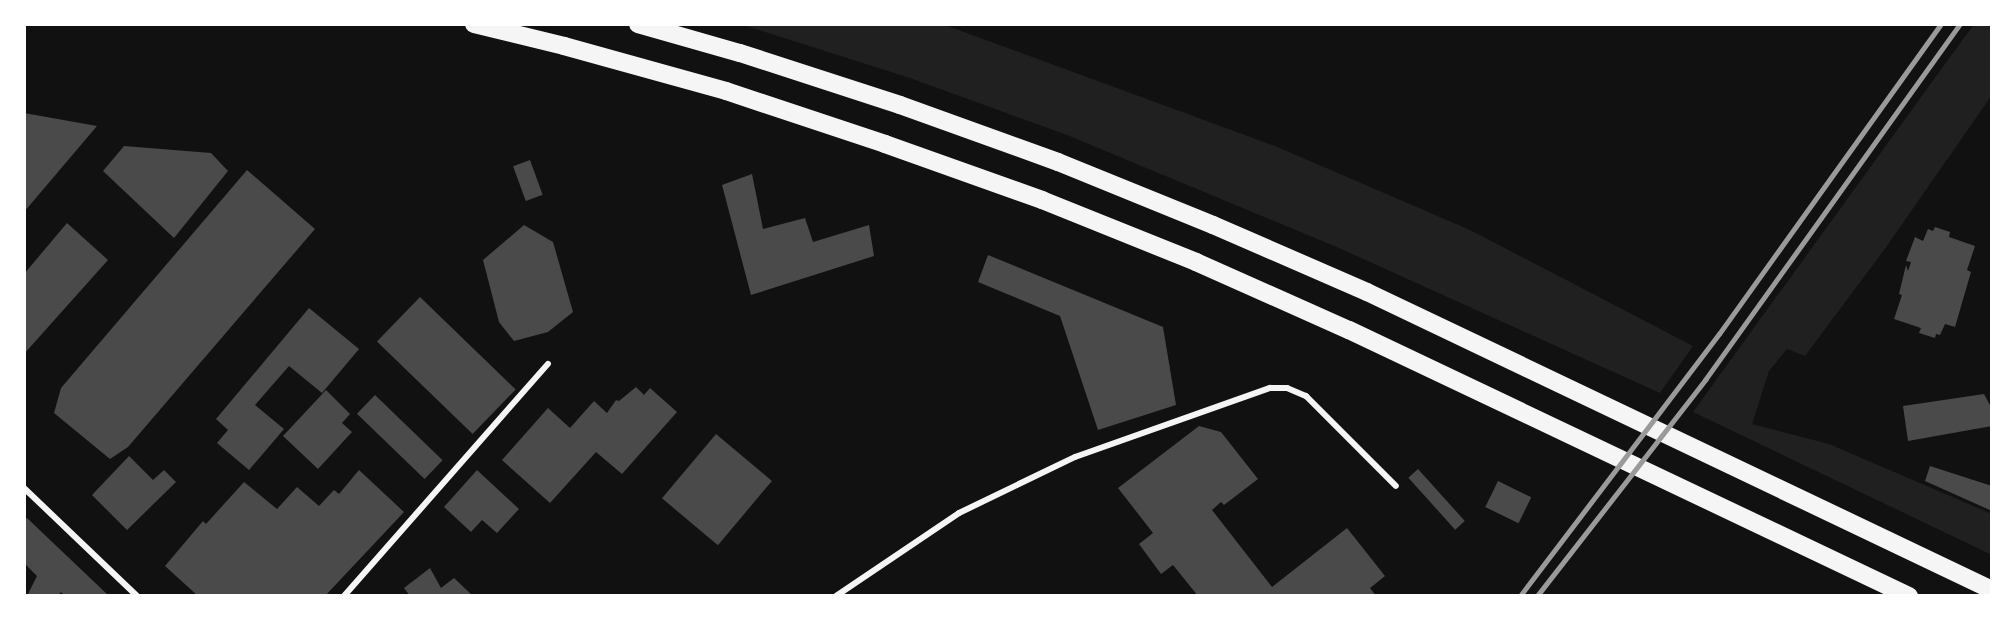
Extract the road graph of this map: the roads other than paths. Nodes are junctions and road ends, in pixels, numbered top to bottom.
1 (474, 24) edge
2 (638, 24) edge
3 (548, 364) dead end
4 (1396, 486) dead end
5 (25, 490) edge
6 (1992, 590) edge
7 (137, 596) edge
8 (344, 596) edge
9 (836, 596) edge
10 (1909, 596) edge

1 - 10 highway
2 - 6 highway
3 - 8 street
4 - 9 street
5 - 7 street

